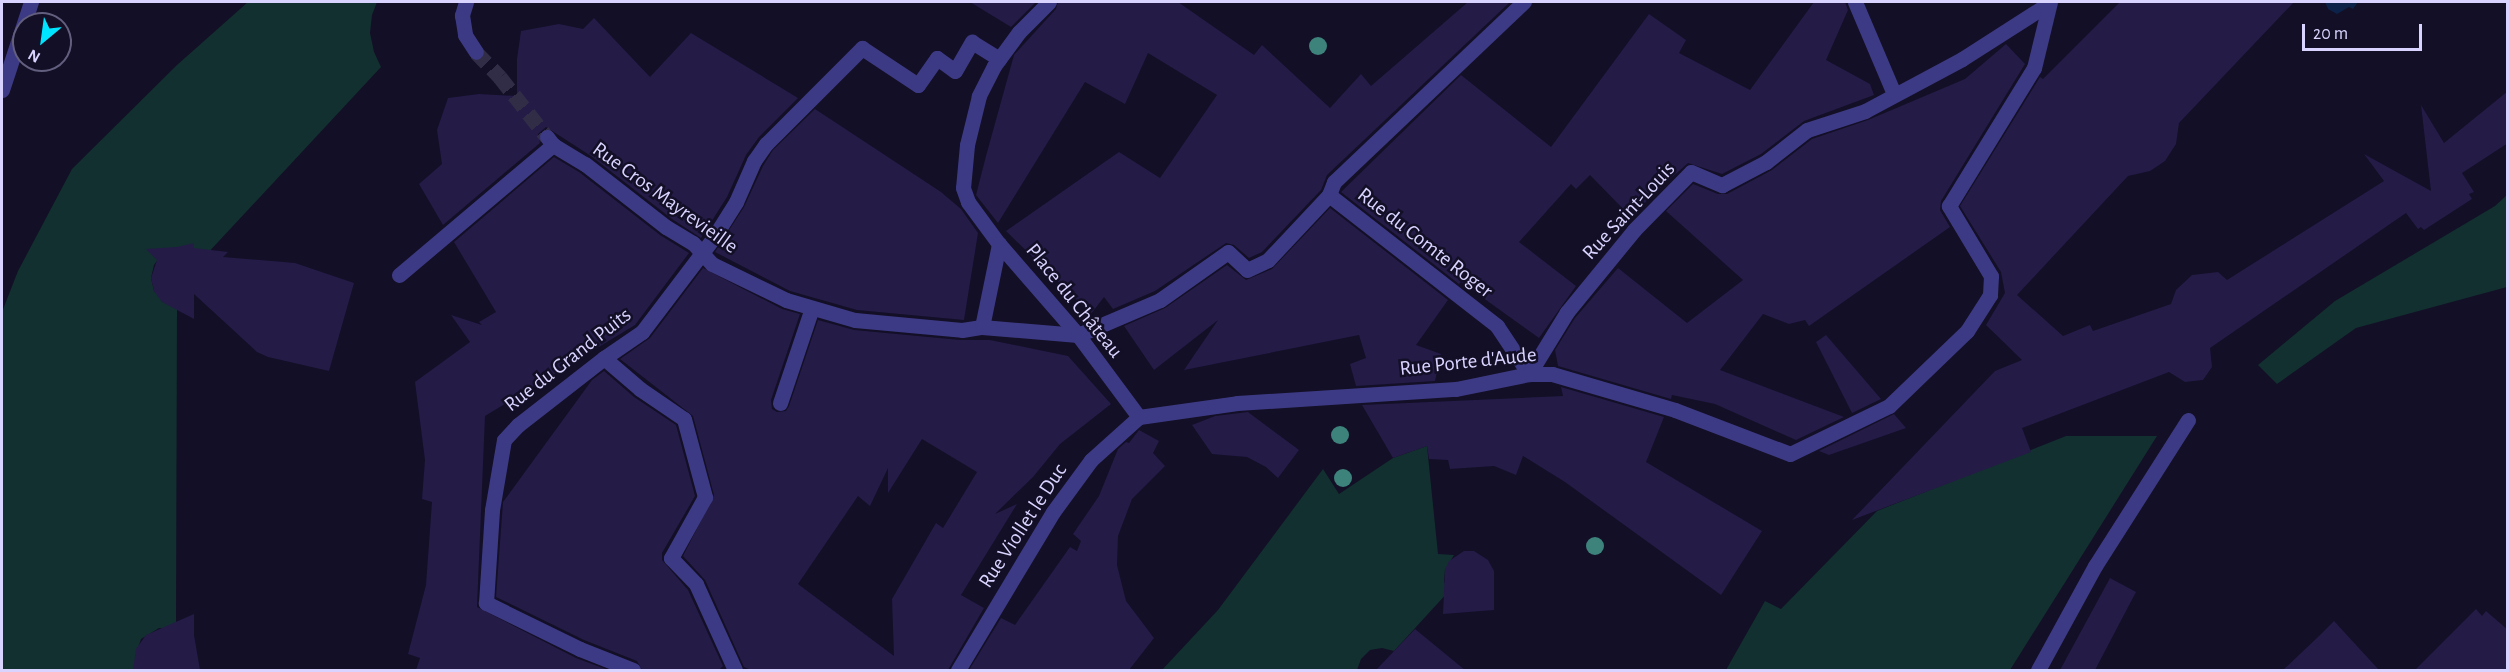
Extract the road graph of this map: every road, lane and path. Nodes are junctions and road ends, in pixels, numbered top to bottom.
1 (31, 2) edge
2 (466, 2) edge
3 (1049, 2) edge
4 (1524, 2) edge
5 (1855, 2) edge
6 (2049, 3) edge
7 (476, 52) tunnel mouth
8 (999, 59) junction
9 (2, 90) edge
10 (1894, 94) junction
11 (1329, 195) junction
12 (999, 243) junction
13 (702, 253) junction
14 (399, 275) dead end
15 (812, 308) junction
16 (982, 327) junction
17 (1078, 335) junction
18 (604, 358) junction
19 (1529, 374) junction
20 (780, 403) dead end
21 (1139, 417) junction
22 (2188, 420) dead end
23 (633, 670) edge
24 (735, 670) edge
25 (958, 670) edge
26 (2038, 670) edge

1 - 9 street
2 - 7 street
3 - 8 street, Place du Château
4 - 11 street
5 - 10 street
6 - 10 street, Rue Saint-Louis
6 - 19 street, Rue Porte d'Aude
8 - 12 street, Place du Château
8 - 13 street, Rue du Grand Puits
10 - 19 street, Rue Saint-Louis
11 - 17 street, Rue du Comte Roger
11 - 19 street, Rue du Comte Roger
12 - 16 street
12 - 17 street, Place du Château
13 - 14 street, Rue Cros Mayrevieille
13 - 15 street, Rue Cros Mayrevieille
13 - 18 street, Rue du Grand Puits
15 - 16 street, Rue Cros Mayrevieille
15 - 20 street
16 - 17 street, Rue Cros Mayrevieille
17 - 21 street, Place du Château
18 - 23 street, Rue du Grand Puits
18 - 24 street
19 - 21 street, Rue Porte d'Aude
21 - 25 street, Rue Viollet le Duc
22 - 26 street

